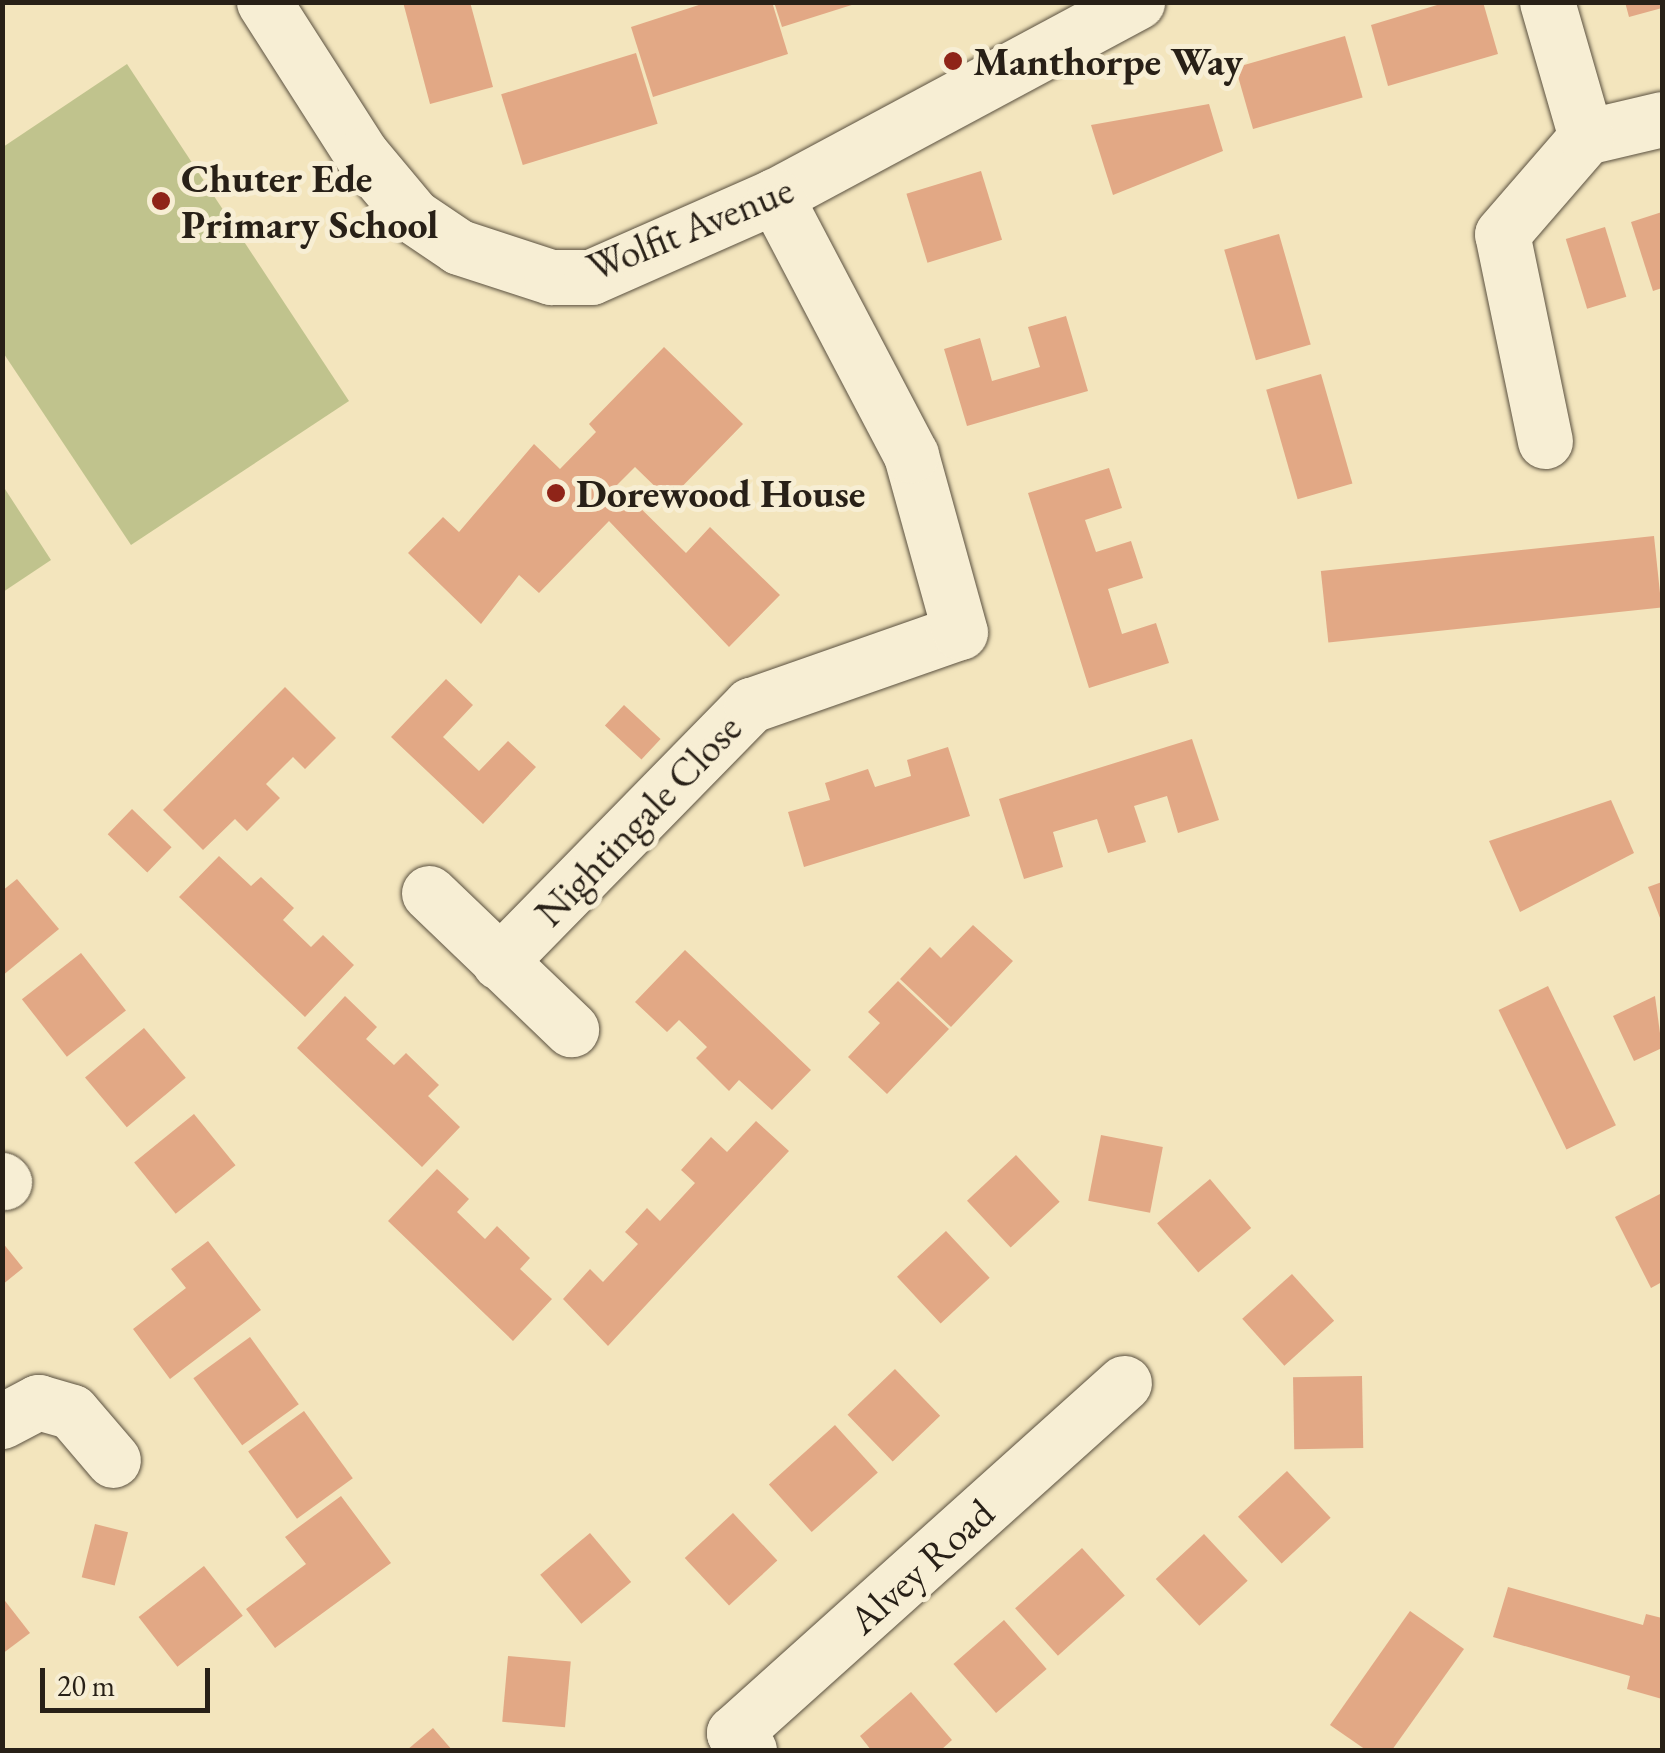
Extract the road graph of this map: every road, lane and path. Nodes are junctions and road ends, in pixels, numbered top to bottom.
1 (264, 2) edge
2 (1137, 2) edge
3 (1547, 2) edge
4 (1662, 120) edge
5 (1586, 137) junction
6 (775, 196) junction
7 (1545, 442) dead end
8 (429, 893) dead end
9 (499, 962) junction
10 (570, 1029) dead end
11 (1124, 1383) dead end
12 (2, 1421) edge
13 (113, 1460) dead end
14 (749, 1750) edge

1 - 6 street, Wolfit Avenue
2 - 6 street, Wolfit Avenue
3 - 5 street
4 - 5 street
5 - 7 street
6 - 9 street, Nightingale Close
8 - 9 street
9 - 10 street
11 - 14 street, Alvey Road
12 - 13 street

